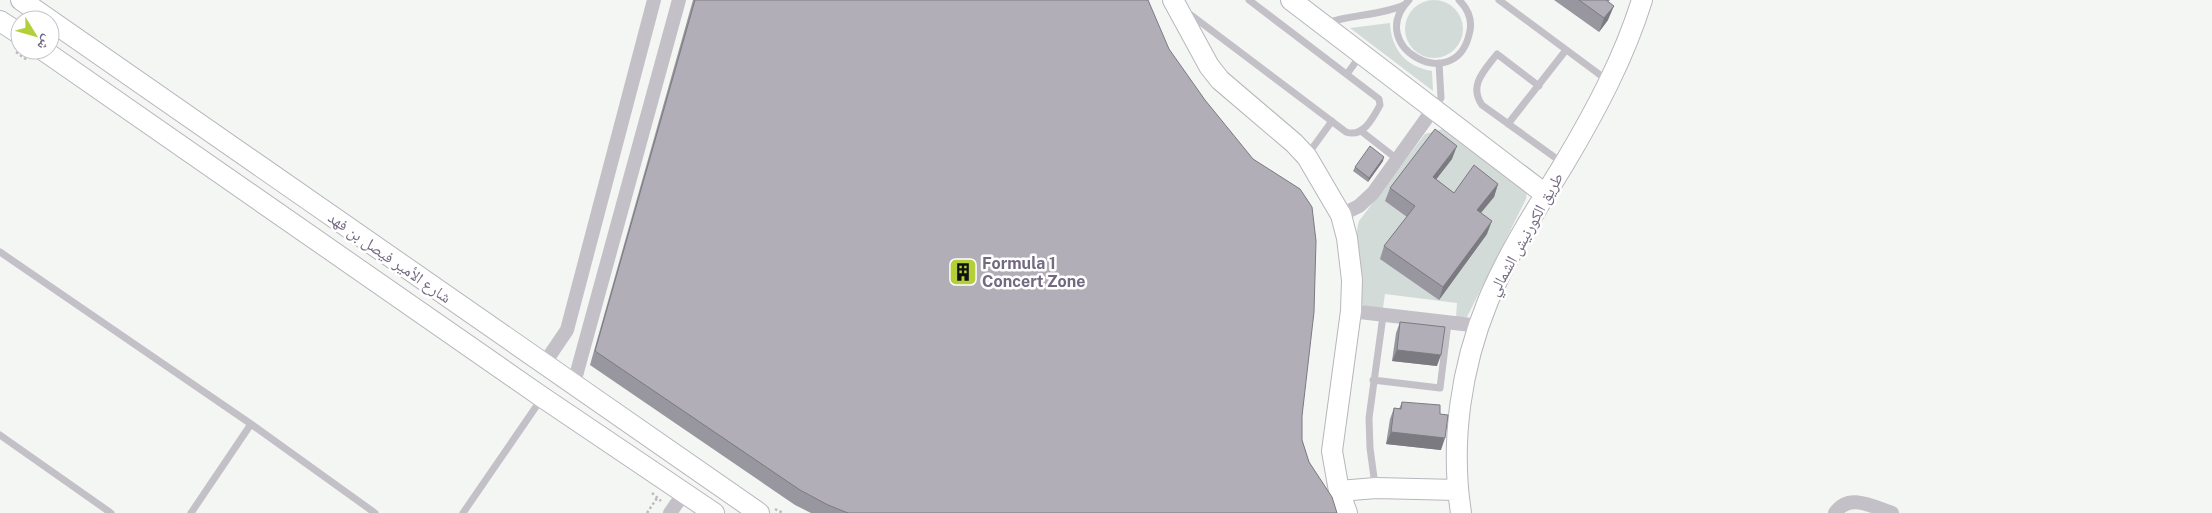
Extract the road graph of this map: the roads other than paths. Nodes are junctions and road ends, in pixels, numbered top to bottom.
1 (22, 0) edge
2 (654, 0) edge
3 (678, 0) edge
4 (1249, 0) edge
5 (1290, 0) edge
6 (1459, 0) edge
7 (1500, 0) edge
8 (1642, 0) edge
9 (1173, 1) edge
10 (1406, 3) edge
11 (1323, 24) junction
12 (1566, 50) junction
13 (1362, 54) junction
14 (57, 60) edge
15 (1438, 63) junction
16 (121, 68) junction
17 (1347, 74) junction
18 (1609, 82) junction
19 (1539, 86) junction
20 (105, 93) junction
21 (1434, 108) junction
22 (1332, 122) junction
23 (1508, 124) junction
24 (1361, 131) junction
25 (1306, 157) junction
26 (1397, 159) junction
27 (1564, 164) junction
28 (1545, 194) junction
29 (1341, 214) junction
30 (332, 216) junction
31 (316, 238) junction
32 (0, 252) edge
33 (1351, 311) junction
34 (1383, 316) junction
35 (1448, 323) junction
36 (1480, 326) junction
37 (544, 364) junction
38 (1373, 380) junction
39 (574, 383) junction
40 (542, 397) junction
41 (251, 424) junction
42 (0, 435) edge
43 (1376, 488) junction
44 (1457, 490) junction
45 (1339, 491) junction
46 (684, 493) junction
47 (111, 513) edge
48 (191, 513) edge
49 (375, 513) edge
50 (462, 513) edge
51 (670, 513) edge
52 (714, 513) edge
53 (758, 513) edge
54 (1346, 513) edge
55 (1461, 513) edge
56 (1835, 513) edge
57 (1892, 513) edge

1 - 16 main road, شارع الأمير فيصل بن فهد
2 - 37 street
3 - 39 street
4 - 17 lane
5 - 11 main road
6 - 15 lane
7 - 12 lane
8 - 18 main road, طريق الكورنيش الشمالي
9 - 22 lane
9 - 25 main road
10 - 11 lane
10 - 15 lane
11 - 13 main road
12 - 18 lane
12 - 19 lane
13 - 17 lane
13 - 21 main road
14 - 20 main road, شارع الأمير فيصل بن فهد
15 - 21 lane
16 - 20 main road
16 - 30 main road, شارع الأمير فيصل بن فهد
17 - 24 lane
18 - 27 main road, طريق الكورنيش الشمالي
19 - 23 lane
19 - 23 lane
20 - 31 main road, شارع الأمير فيصل بن فهد
21 - 26 street
21 - 28 main road
22 - 24 lane
22 - 25 lane
23 - 27 lane
24 - 26 lane
25 - 29 main road
26 - 29 street
27 - 28 main road, طريق الكورنيش الشمالي
28 - 36 main road, طريق الكورنيش الشمالي
29 - 33 main road
30 - 31 main road
30 - 37 main road, شارع الأمير فيصل بن فهد
31 - 40 main road, شارع الأمير فيصل بن فهد
32 - 41 lane
33 - 34 street
33 - 45 main road
34 - 35 street
34 - 38 lane
35 - 36 street
35 - 38 lane
36 - 44 main road, طريق الكورنيش الشمالي
37 - 39 main road, شارع الأمير فيصل بن فهد
38 - 43 lane
39 - 53 main road, شارع الأمير فيصل بن فهد
40 - 46 main road, شارع الأمير فيصل بن فهد
40 - 50 lane
41 - 48 lane
41 - 49 lane
42 - 47 lane
43 - 44 main road
43 - 45 main road
44 - 55 main road, طريق الكورنيش الشمالي
45 - 54 main road
46 - 51 street
46 - 52 main road, شارع الأمير فيصل بن فهد
56 - 57 street

